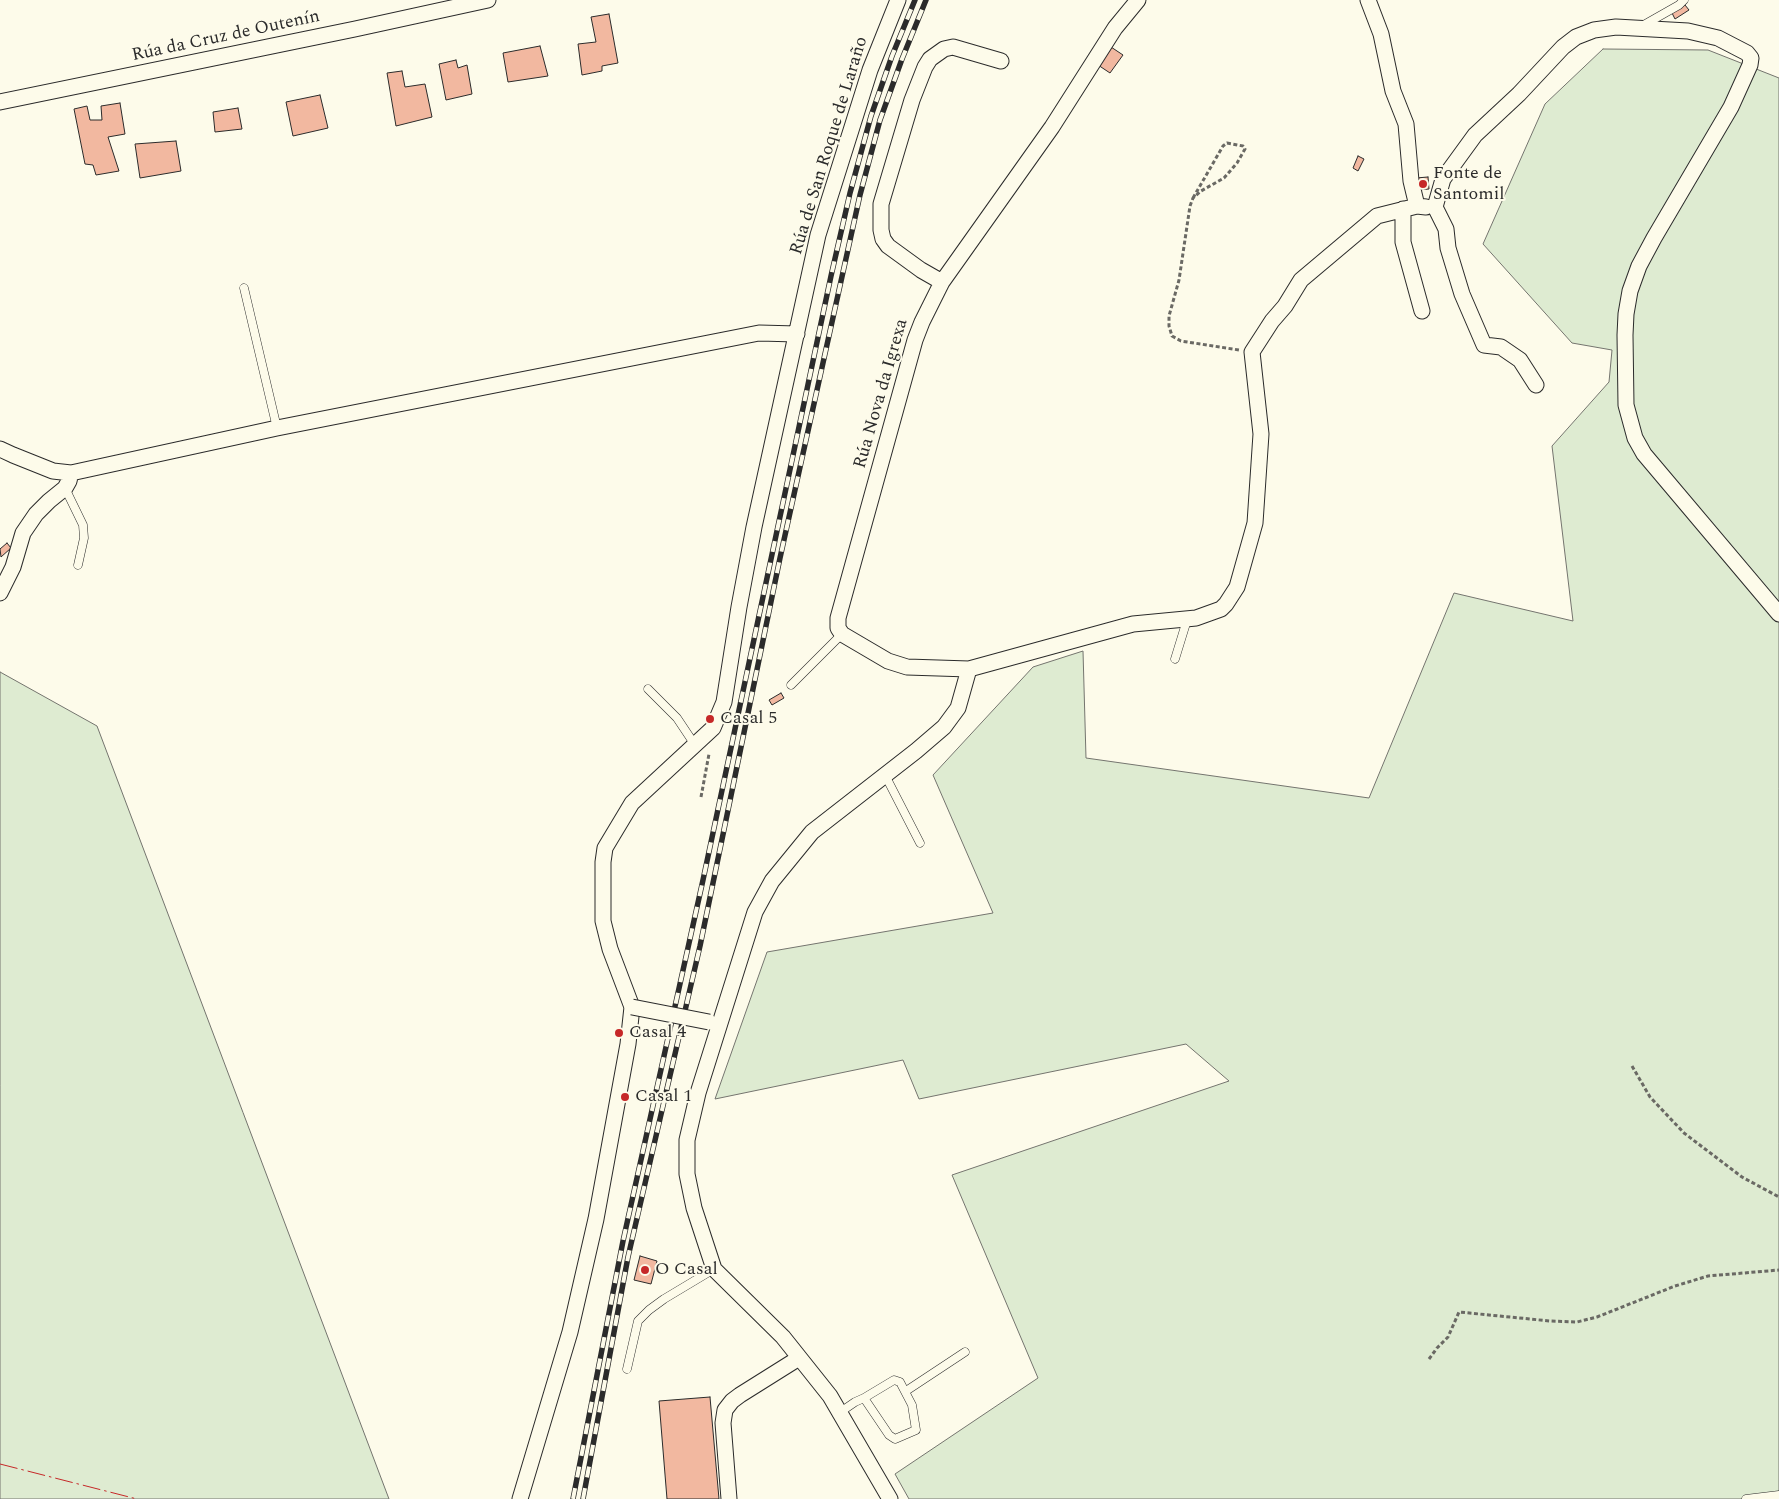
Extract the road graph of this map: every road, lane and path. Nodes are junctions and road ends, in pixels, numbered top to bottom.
1 (488, 0) edge
2 (898, 0) edge
3 (1138, 0) edge
4 (1368, 0) edge
5 (1684, 0) edge
6 (1638, 29) junction
7 (1000, 61) dead end
8 (0, 102) edge
9 (1193, 198) junction
10 (1410, 208) junction
11 (1435, 208) junction
12 (942, 282) junction
13 (244, 288) dead end
14 (1422, 312) dead end
15 (797, 334) junction
16 (1252, 352) junction
17 (1536, 385) dead end
18 (277, 428) junction
19 (0, 449) edge
20 (71, 473) junction
21 (65, 488) junction
22 (78, 565) dead end
23 (0, 593) edge
24 (1779, 614) edge
25 (1187, 620) junction
26 (842, 634) junction
27 (1175, 659) dead end
28 (969, 669) junction
29 (791, 685) dead end
30 (648, 689) dead end
31 (713, 728) junction
32 (695, 745) junction
33 (885, 775) junction
34 (701, 797) dead end
35 (920, 843) dead end
36 (632, 1007) junction
37 (715, 1023) junction
38 (1632, 1066) dead end
39 (1779, 1197) edge
40 (714, 1269) junction
41 (1779, 1270) edge
42 (965, 1352) dead end
43 (799, 1358) junction
44 (1429, 1359) dead end
45 (627, 1369) dead end
46 (906, 1391) junction
47 (864, 1398) junction
48 (839, 1413) junction
49 (1779, 1495) edge
50 (520, 1499) edge
51 (729, 1499) edge
52 (890, 1499) edge
53 (1746, 1499) edge

1 - 8 street, Rúa da Cruz de Outenín
2 - 15 street, Rúa de San Roque de Laraño
3 - 12 street, Rúa Nova da Igrexa
4 - 10 street
5 - 6 lane
6 - 11 street
6 - 24 street
7 - 12 street
9 - 9 path
9 - 16 path
10 - 11 street
10 - 14 street
10 - 16 street
11 - 17 street
12 - 26 street, Rúa Nova da Igrexa
13 - 18 lane
15 - 18 street
15 - 31 street, Rúa de San Roque de Laraño
16 - 25 street
18 - 20 street
19 - 20 street
20 - 21 street
21 - 22 lane
21 - 23 street
25 - 27 lane
25 - 28 street
26 - 28 street
26 - 29 lane
28 - 33 street
30 - 32 lane
31 - 32 street
31 - 34 path
32 - 36 street
33 - 35 lane
33 - 37 street
36 - 37 street, bridge
36 - 50 street
37 - 40 street
38 - 39 path
40 - 43 street
40 - 45 lane
41 - 44 path
42 - 46 lane
43 - 48 street
43 - 51 street
46 - 47 lane
46 - 47 lane
47 - 48 lane
48 - 52 street
49 - 53 lane

